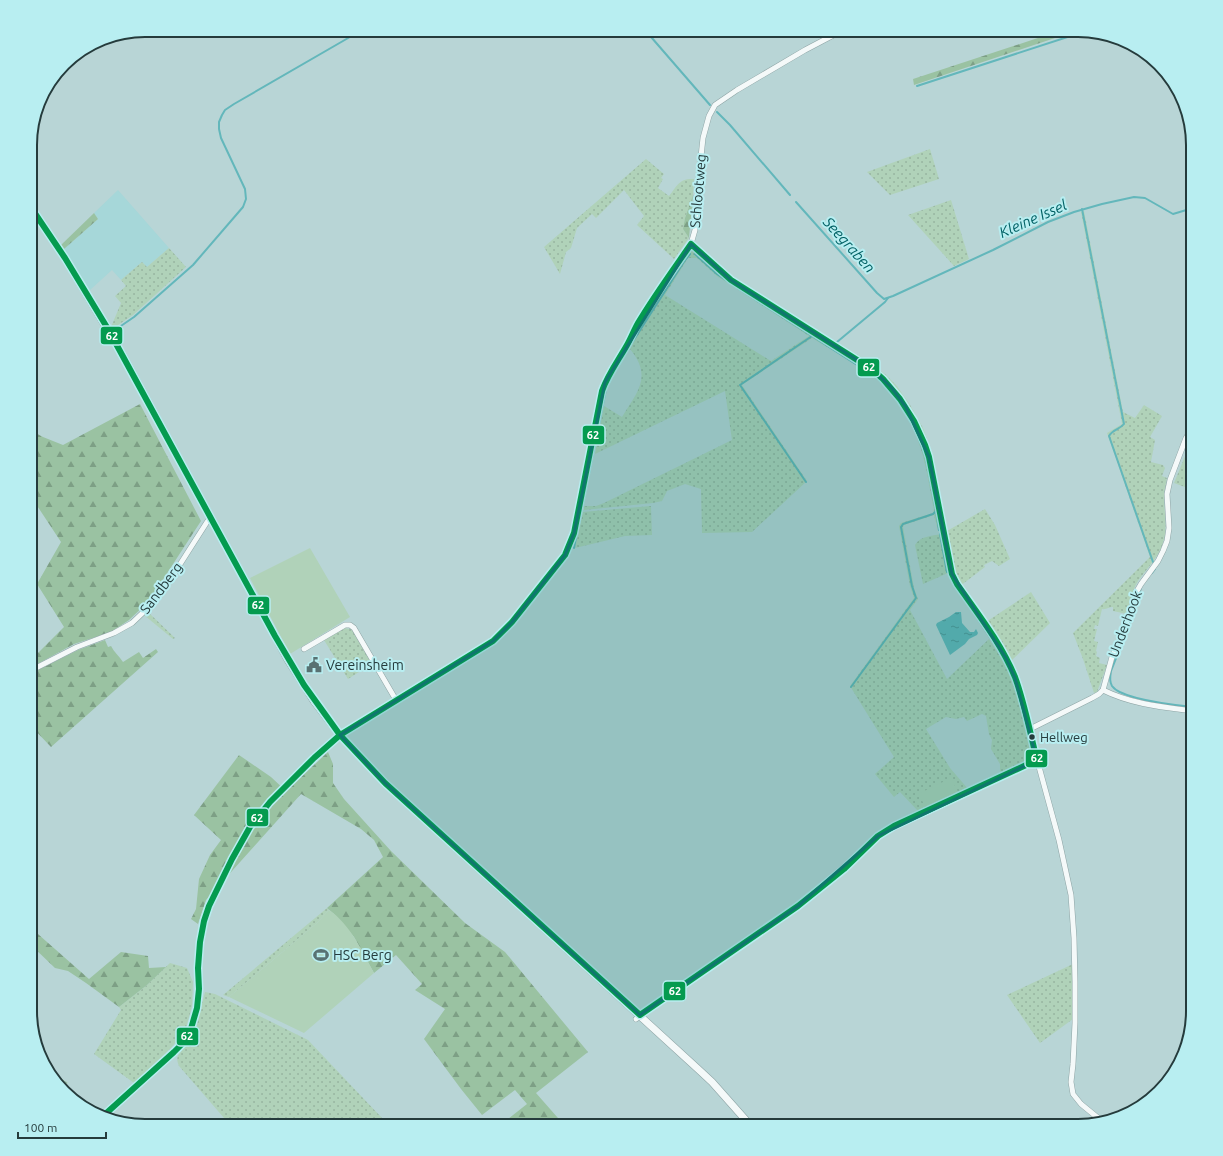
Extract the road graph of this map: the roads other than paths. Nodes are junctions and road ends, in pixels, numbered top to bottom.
1 (830, 37) edge
2 (37, 217) edge
3 (691, 244) junction
4 (1186, 438) edge
5 (211, 517) junction
6 (304, 649) dead end
7 (37, 667) edge
8 (1103, 690) junction
9 (396, 700) junction
10 (1186, 710) edge
11 (1030, 729) junction
12 (340, 735) junction
13 (1038, 760) junction
14 (638, 1017) junction
15 (107, 1112) edge
16 (1097, 1117) edge
17 (745, 1119) edge

1 - 3 street, Schlootweg
2 - 5 main road
3 - 9 street, Schlootweg
3 - 11 street
4 - 8 street, Underhook
5 - 7 street, Sandberg
5 - 12 main road
6 - 9 street
8 - 10 street
8 - 11 street
9 - 12 street, Schlootweg
11 - 13 street
12 - 14 main road
12 - 15 street, Schlootweg
13 - 14 street
13 - 16 street
14 - 17 main road

